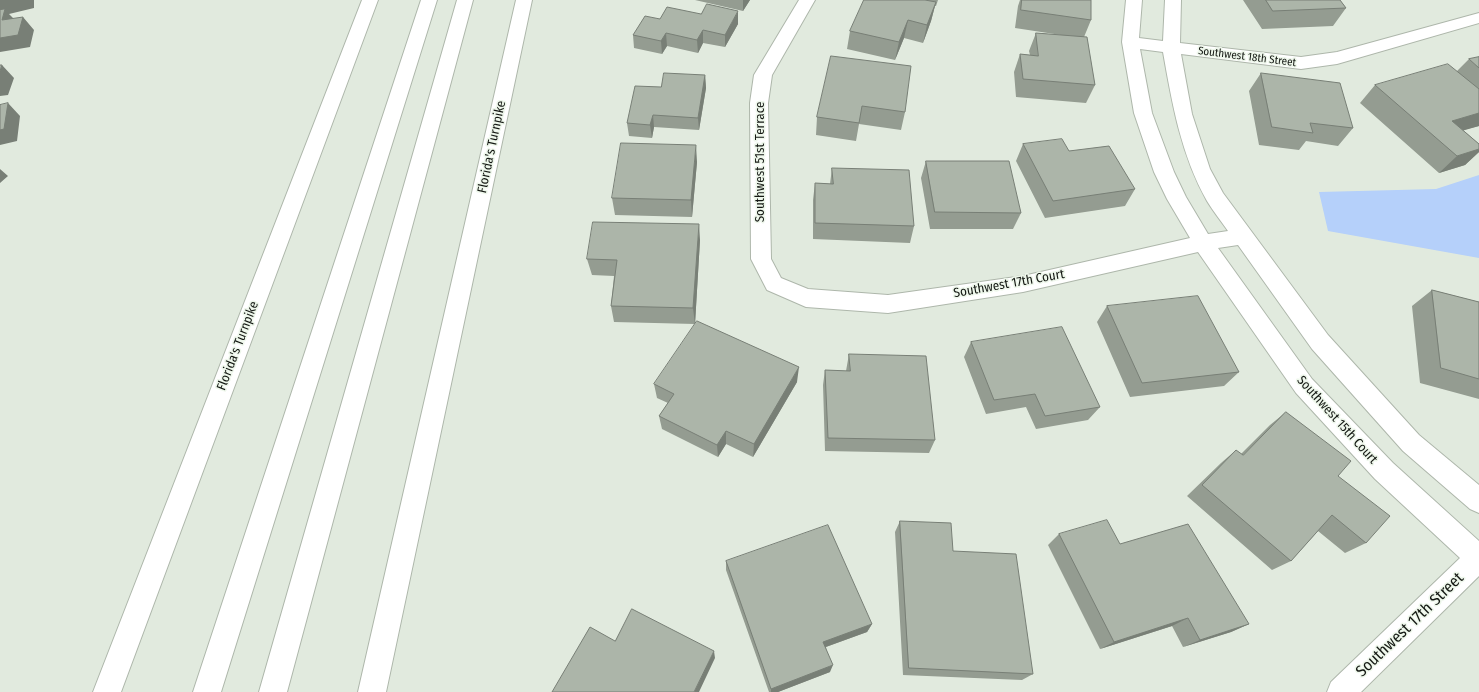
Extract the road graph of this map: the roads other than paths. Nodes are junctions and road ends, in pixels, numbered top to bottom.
1 (370, 0) edge
2 (429, 0) edge
3 (465, 0) edge
4 (524, 0) edge
5 (807, 0) edge
6 (1134, 0) edge
7 (1172, 0) edge
8 (1479, 18) edge
9 (1130, 42) junction
10 (1171, 47) junction
11 (1243, 236) junction
12 (1203, 243) junction
13 (774, 284) joint
14 (1479, 501) edge
15 (1479, 558) edge
16 (106, 692) edge
17 (206, 692) edge
18 (273, 692) edge
19 (372, 692) edge
20 (1341, 692) edge

1 - 16 main road, Florida's Turnpike
2 - 17 main road
3 - 18 main road
4 - 19 main road, Florida's Turnpike
5 - 13 main road, Southwest 51st Terrace
6 - 9 main road, Southwest 15th Court
7 - 10 main road
8 - 10 main road, Southwest 18th Street
9 - 10 main road, Southwest 18th Street
9 - 12 main road, Southwest 15th Court
10 - 11 main road
11 - 12 main road, Southwest 17th Court
11 - 14 main road
12 - 13 main road, Southwest 17th Court
12 - 15 main road, Southwest 15th Court
15 - 20 main road, Southwest 17th Street

